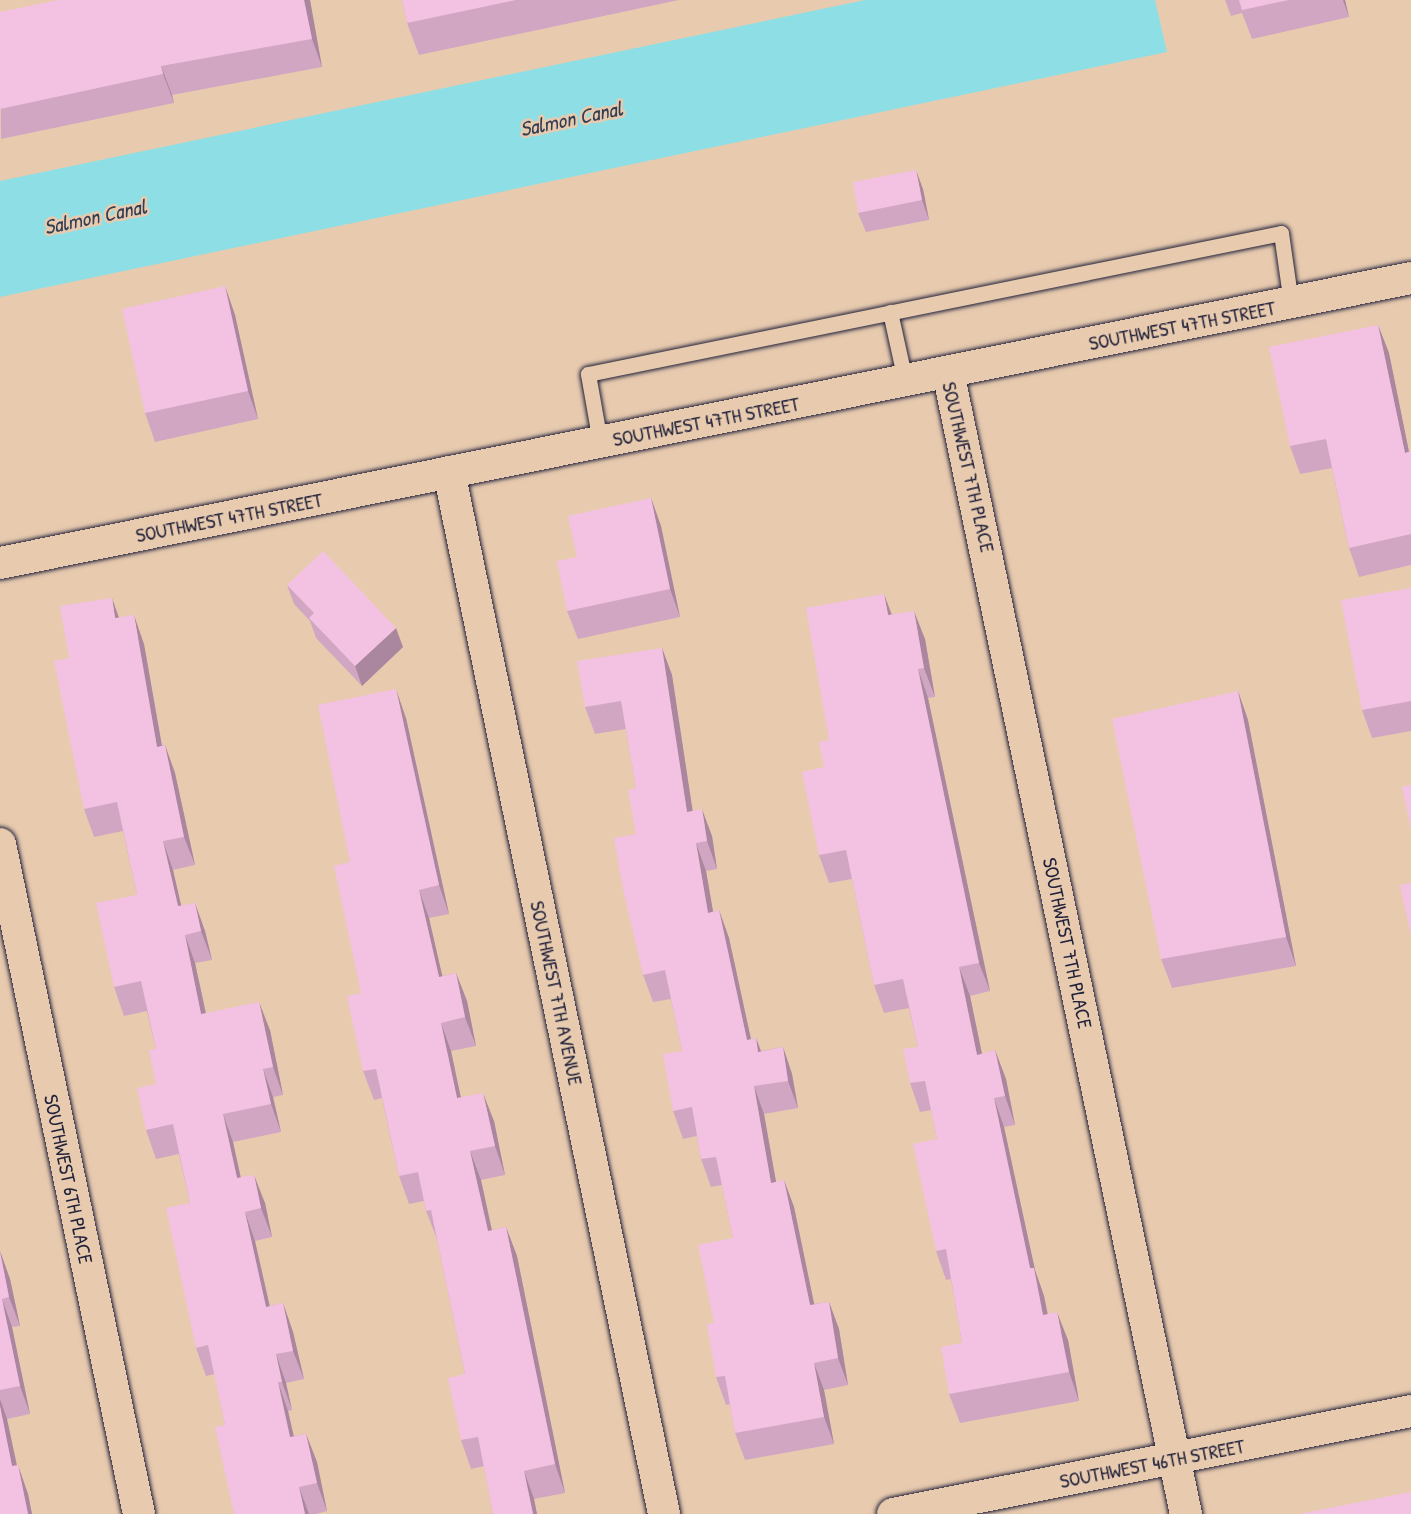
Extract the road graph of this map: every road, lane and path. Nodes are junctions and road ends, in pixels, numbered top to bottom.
1 (1411, 278) edge
2 (1291, 303) junction
3 (890, 312) junction
4 (948, 372) junction
5 (905, 380) junction
6 (600, 442) junction
7 (449, 472) junction
8 (0, 563) edge
9 (0, 844) edge
10 (1411, 1411) edge
11 (1174, 1459) junction
12 (139, 1514) edge
13 (664, 1514) edge
14 (893, 1514) edge
15 (1186, 1514) edge

1 - 2 street, SOUTHWEST 47TH STREET
2 - 3 lane
2 - 4 street, SOUTHWEST 47TH STREET
3 - 5 lane
3 - 6 lane
4 - 5 street, SOUTHWEST 47TH STREET
4 - 11 street, SOUTHWEST 7TH PLACE
5 - 6 street, SOUTHWEST 47TH STREET
6 - 7 street, SOUTHWEST 47TH STREET
7 - 8 street, SOUTHWEST 47TH STREET
7 - 13 street, SOUTHWEST 7TH AVENUE
9 - 12 street, SOUTHWEST 6TH PLACE
10 - 11 street, SOUTHWEST 46TH STREET
11 - 14 street, SOUTHWEST 46TH STREET
11 - 15 street, SOUTHWEST 7TH PLACE

